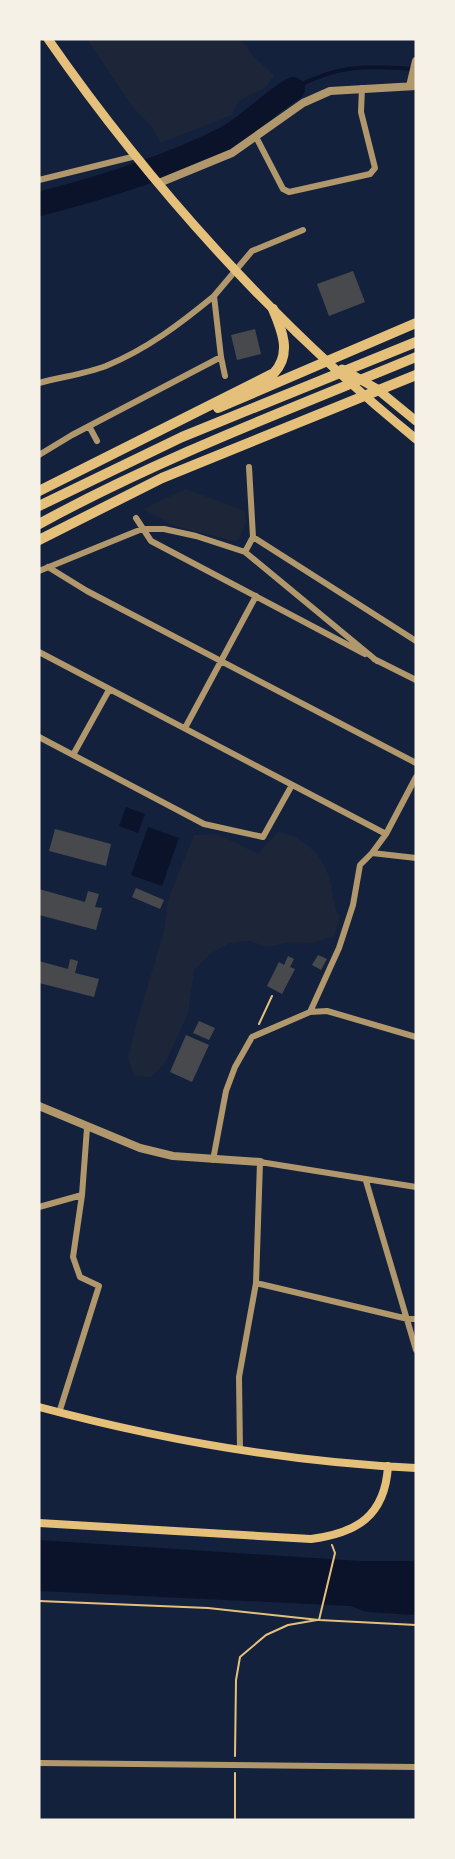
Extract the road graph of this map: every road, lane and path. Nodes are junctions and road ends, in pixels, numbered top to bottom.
1 (48, 39) edge
2 (416, 61) edge
3 (413, 86) edge
4 (362, 88) junction
5 (256, 137) junction
6 (139, 158) junction
7 (39, 180) edge
8 (156, 180) junction
9 (303, 231) dead end
10 (233, 269) junction
11 (214, 296) junction
12 (273, 309) junction
13 (416, 323) edge
14 (416, 342) edge
15 (221, 357) junction
16 (413, 359) edge
17 (330, 361) junction
18 (416, 375) edge
19 (225, 376) dead end
20 (39, 383) edge
21 (377, 389) junction
22 (363, 395) junction
23 (416, 421) edge
24 (89, 426) junction
25 (416, 439) edge
26 (97, 441) dead end
27 (123, 448) junction
28 (39, 455) edge
29 (249, 467) dead end
30 (39, 491) edge
31 (39, 506) edge
32 (136, 518) dead end
33 (39, 524) edge
34 (142, 529) junction
35 (253, 537) junction
36 (39, 540) edge
37 (245, 552) junction
38 (48, 567) junction
39 (39, 571) edge
40 (256, 596) junction
41 (416, 641) edge
42 (39, 652) edge
43 (220, 661) junction
44 (376, 661) junction
45 (416, 680) edge
46 (109, 690) junction
47 (185, 728) junction
48 (39, 737) edge
49 (73, 755) junction
50 (416, 763) edge
51 (416, 777) edge
52 (292, 785) junction
53 (386, 834) junction
54 (372, 853) junction
55 (416, 858) edge
56 (272, 996) dead end
57 (310, 1012) junction
58 (252, 1037) junction
59 (416, 1037) edge
60 (39, 1106) edge
61 (87, 1128) junction
62 (213, 1160) junction
63 (260, 1162) junction
64 (366, 1181) junction
65 (416, 1187) edge
66 (82, 1195) junction
67 (39, 1207) edge
68 (256, 1283) junction
69 (412, 1319) edge
70 (416, 1350) edge
71 (39, 1407) edge
72 (59, 1413) junction
73 (240, 1450) junction
74 (388, 1466) junction
75 (416, 1468) edge
76 (39, 1523) edge
77 (335, 1553) dead end
78 (39, 1601) edge
79 (319, 1620) junction
80 (416, 1624) edge
81 (39, 1763) edge
82 (235, 1766) junction
83 (416, 1767) edge
84 (235, 1820) edge

1 - 6 main road
2 - 3 street
3 - 4 street
4 - 5 street
4 - 5 street
5 - 8 street
6 - 7 street
6 - 8 main road
8 - 10 main road
9 - 10 street
10 - 11 street
10 - 12 main road
11 - 15 street
11 - 20 street
12 - 17 main road
12 - 27 highway
13 - 17 highway
14 - 31 highway
15 - 19 street
15 - 24 street
16 - 33 highway
17 - 21 main road
17 - 22 main road
17 - 27 highway
18 - 21 highway
21 - 22 highway
21 - 23 main road
22 - 25 main road
22 - 36 highway
24 - 26 street
24 - 28 street
27 - 30 highway
29 - 35 street
32 - 34 street
34 - 37 street
34 - 38 street
34 - 40 street
35 - 37 street
35 - 41 street
37 - 44 street
38 - 39 street
38 - 43 street
40 - 43 street
40 - 44 street
42 - 46 street
43 - 47 street
43 - 50 street
44 - 45 street
46 - 47 street
46 - 49 street
47 - 52 street
48 - 49 street
49 - 52 street
51 - 53 street
52 - 53 street
53 - 54 street
54 - 55 street
54 - 57 street
56 - 58 path
57 - 58 street
57 - 59 street
58 - 62 street
60 - 61 street
61 - 62 street
61 - 66 street
62 - 63 street
63 - 64 street
63 - 68 street
64 - 65 street
64 - 69 street
66 - 67 street
66 - 72 street
68 - 69 street
68 - 73 street
69 - 70 street
71 - 72 main road
72 - 73 main road
73 - 74 main road
74 - 75 main road
74 - 76 main road
77 - 79 path
78 - 79 path
79 - 80 path
79 - 82 path
81 - 82 street
82 - 83 street
82 - 84 path

